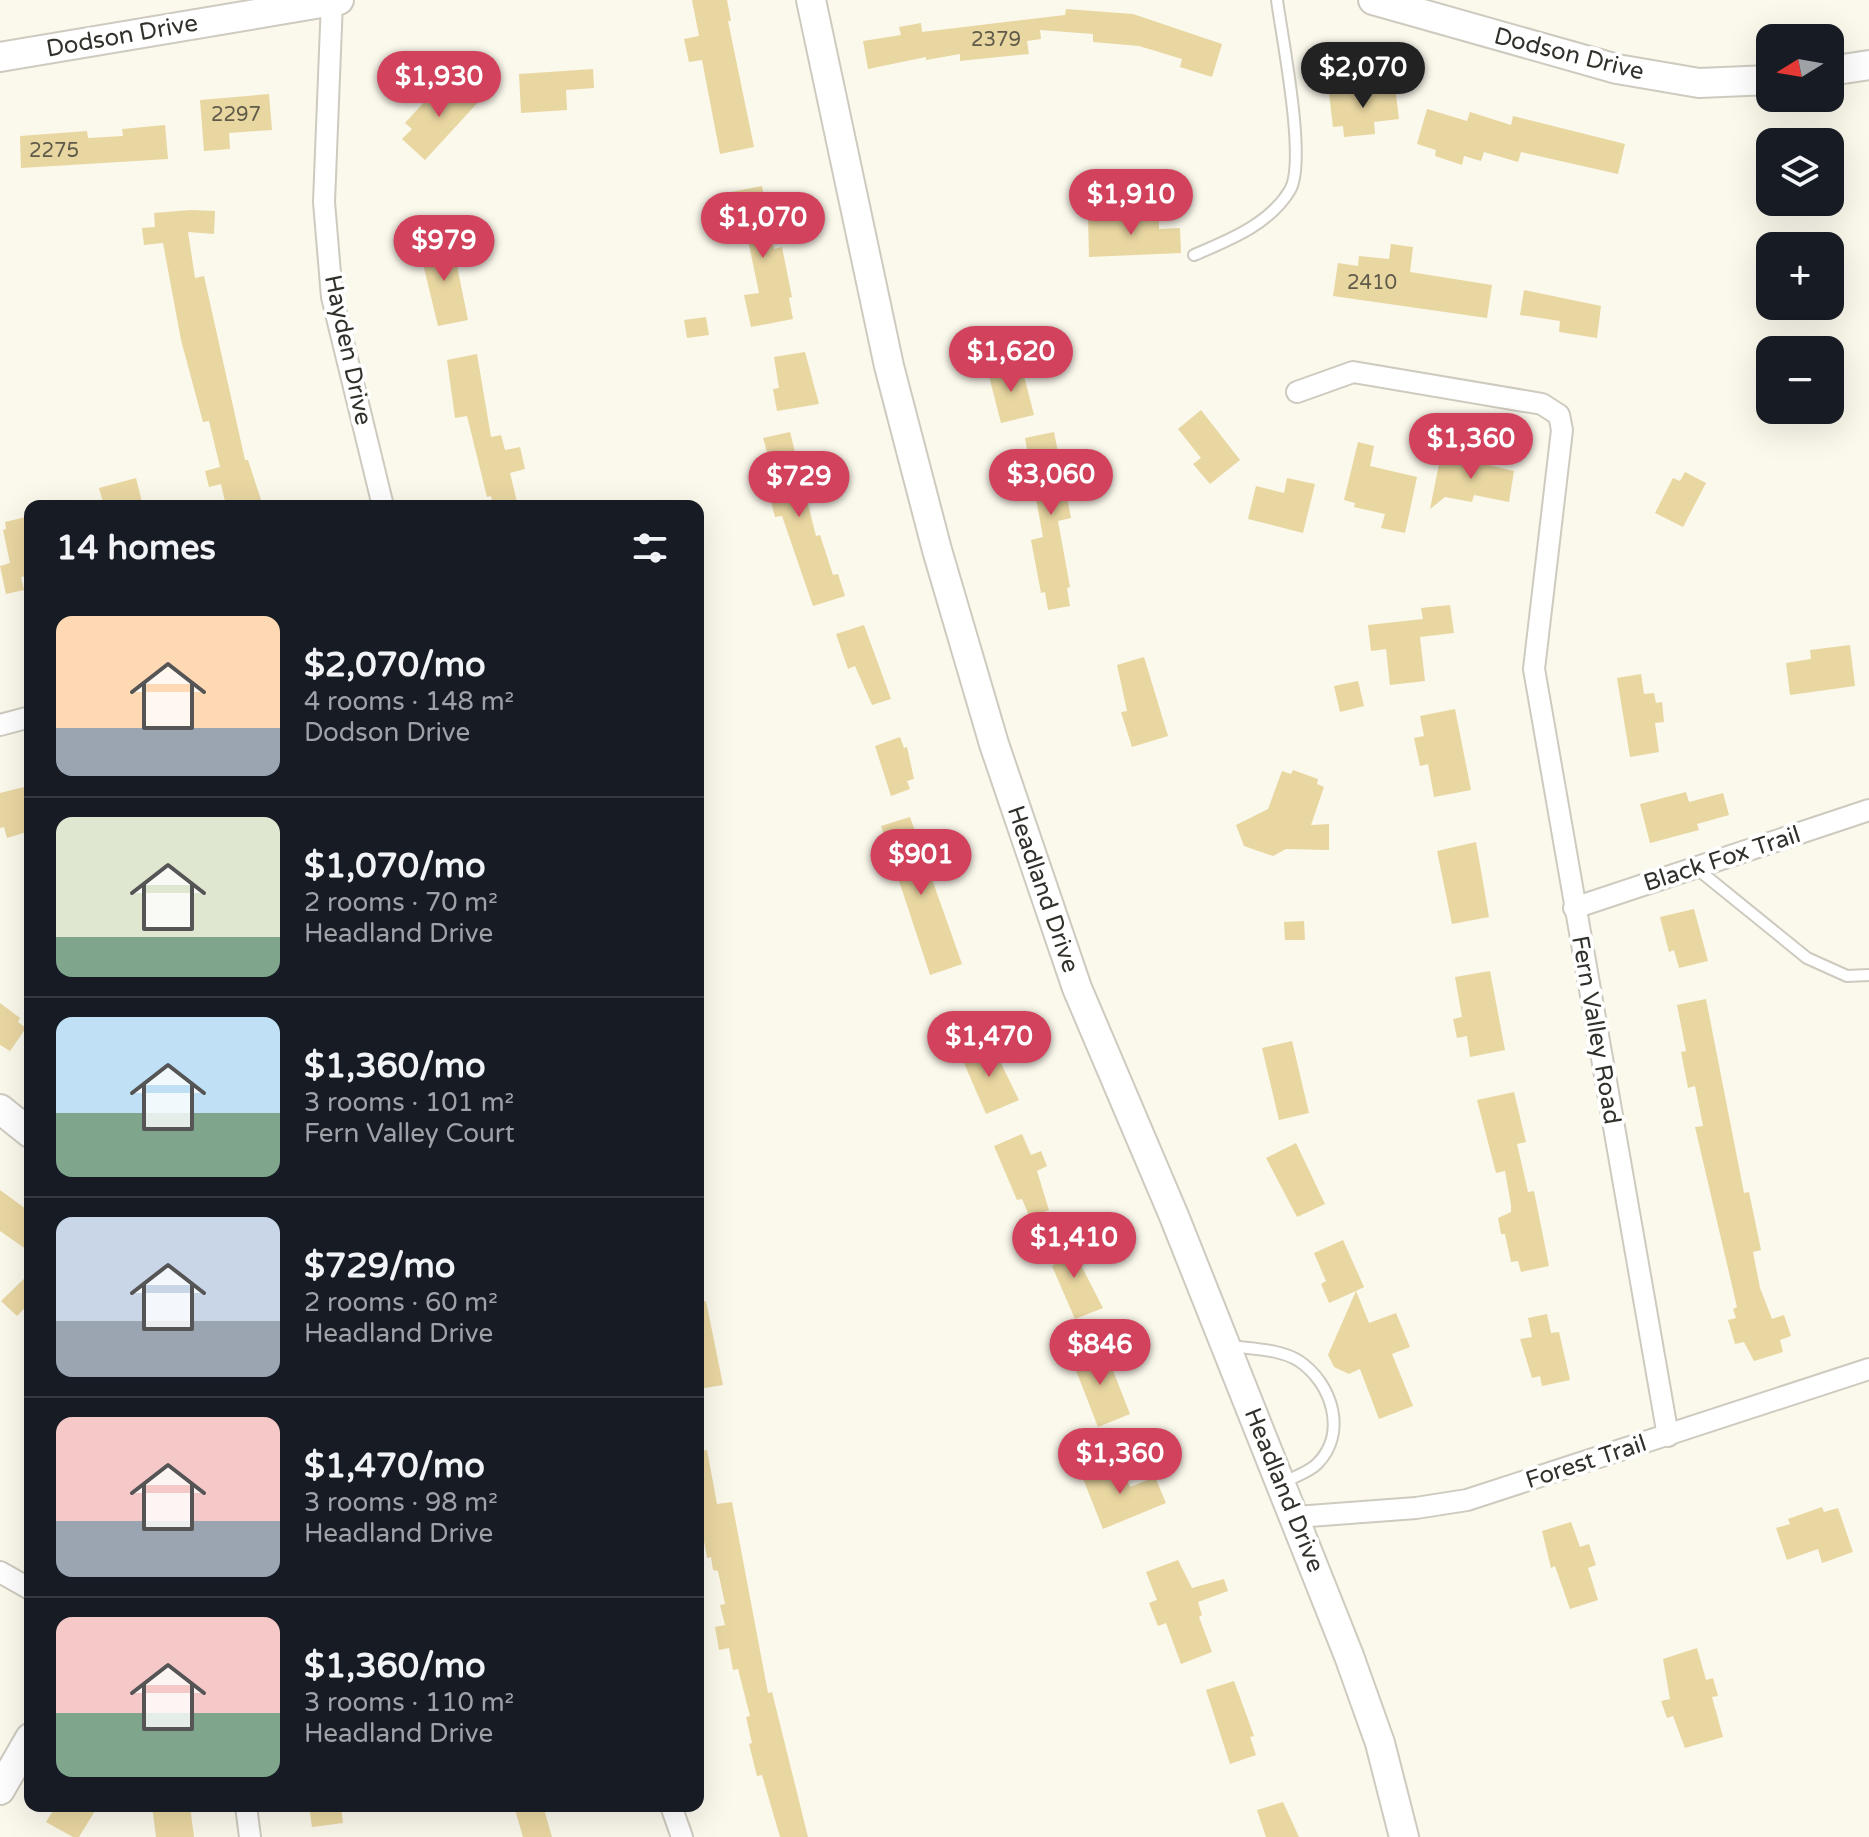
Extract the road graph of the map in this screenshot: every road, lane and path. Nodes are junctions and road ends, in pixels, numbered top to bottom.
1 (339, 0) edge
2 (811, 0) edge
3 (1277, 0) edge
4 (1373, 0) edge
5 (332, 1) edge
6 (268, 6) edge
7 (0, 57) edge
8 (1869, 65) edge
9 (1844, 69) edge
10 (1756, 81) edge
11 (1194, 255) dead end
12 (1297, 392) dead end
13 (382, 500) edge
14 (24, 719) edge
15 (0, 725) edge
16 (1869, 810) edge
17 (1696, 868) junction
18 (1574, 908) junction
19 (1869, 975) edge
20 (0, 1109) edge
21 (24, 1128) edge
22 (1227, 1346) junction
23 (1869, 1369) edge
24 (1668, 1436) junction
25 (1282, 1483) junction
26 (1296, 1517) junction
27 (0, 1572) edge
28 (24, 1586) edge
29 (24, 1748) edge
30 (0, 1790) edge
31 (247, 1812) edge
32 (673, 1812) edge
33 (250, 1837) edge
34 (682, 1837) edge
35 (1404, 1837) edge

1 - 5 main road, Dodson Drive
2 - 22 main road, Headland Drive
3 - 11 lane
4 - 10 main road, Dodson Drive
5 - 6 main road, Dodson Drive
5 - 13 street, Hayden Drive
6 - 7 main road, Dodson Drive
8 - 9 main road
12 - 18 street, Fern Valley Road
14 - 15 street
16 - 17 street, Black Fox Trail
17 - 18 street, Black Fox Trail
17 - 19 lane
18 - 24 street, Fern Valley Road
20 - 21 main road
22 - 25 main road, Headland Drive
22 - 25 lane
23 - 24 street, Forest Trail
24 - 26 street, Forest Trail
25 - 26 main road, Headland Drive
26 - 35 main road, Headland Drive
27 - 28 street
29 - 30 main road
31 - 33 street
32 - 34 street

